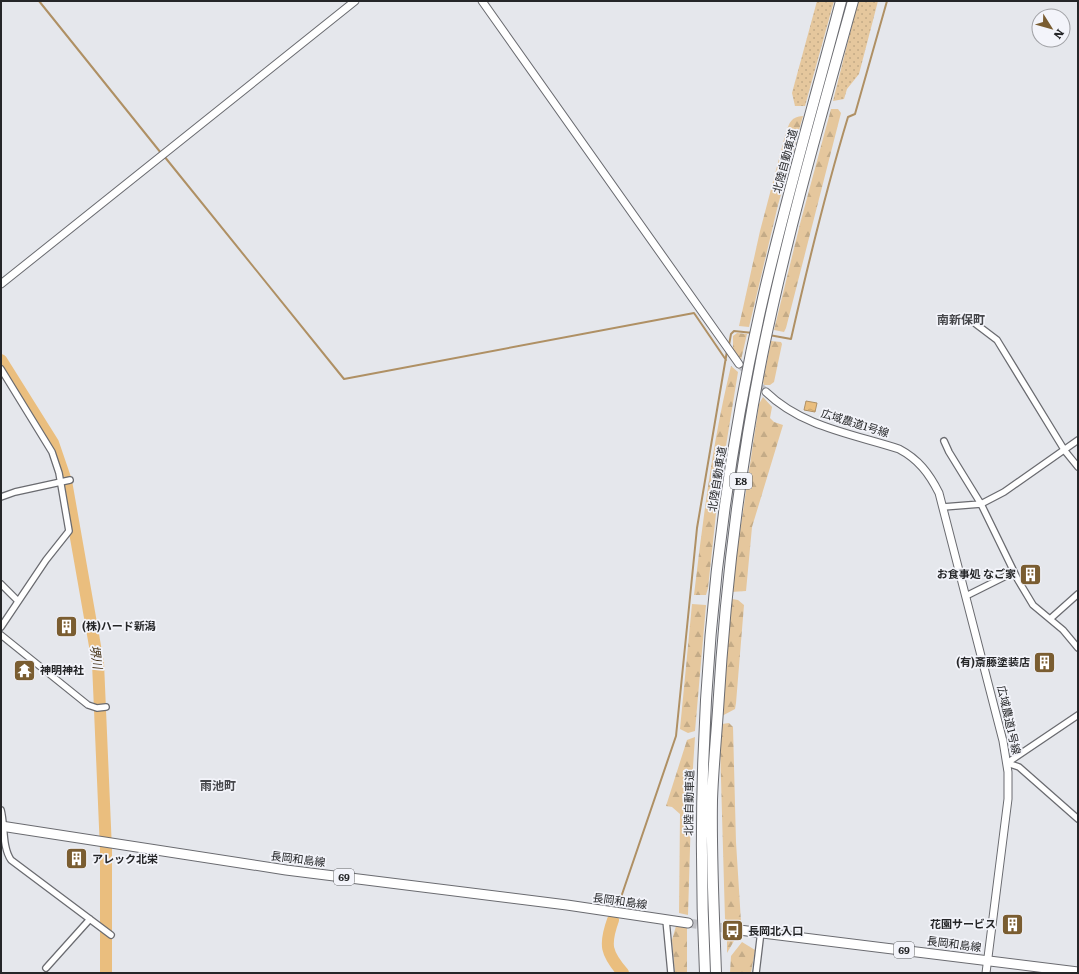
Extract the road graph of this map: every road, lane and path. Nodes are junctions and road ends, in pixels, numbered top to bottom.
1 (355, 1) edge
2 (482, 1) edge
3 (841, 1) edge
4 (853, 1) edge
5 (1, 284) edge
6 (968, 318) dead end
7 (739, 364) tunnel mouth
8 (1, 369) edge
9 (766, 392) tunnel mouth
10 (1078, 440) edge
11 (944, 441) dead end
12 (1064, 451) junction
13 (1078, 467) edge
14 (70, 480) dead end
15 (60, 482) junction
16 (1, 497) edge
17 (981, 504) junction
18 (943, 507) junction
19 (1014, 572) junction
20 (1, 584) edge
21 (1078, 594) edge
22 (966, 596) junction
23 (18, 601) junction
24 (1050, 619) junction
25 (1, 627) edge
26 (1, 635) edge
27 (1078, 648) edge
28 (106, 707) dead end
29 (1078, 715) edge
30 (1007, 763) junction
31 (1, 810) edge
32 (1078, 819) edge
33 (3, 826) edge
34 (90, 919) junction
35 (666, 920) junction
36 (688, 923) tunnel mouth
37 (731, 929) tunnel mouth
38 (761, 931) junction
39 (111, 934) dead end
40 (987, 960) junction
41 (46, 968) dead end
42 (1078, 972) edge
43 (671, 973) edge
44 (704, 973) edge
45 (716, 973) edge
46 (756, 973) edge
47 (986, 973) edge

1 - 5 street
2 - 7 street
3 - 44 highway, 北陸自動車道 / E8
4 - 45 highway, 北陸自動車道 / E8
6 - 12 street
8 - 15 street
9 - 18 street, 広域農道1号線
10 - 12 street
11 - 17 street
12 - 13 street
12 - 17 street
14 - 15 street
15 - 16 street
15 - 23 street
17 - 18 street
17 - 19 street
18 - 22 street, 広域農道1号線
19 - 22 street
19 - 24 street
20 - 23 street
21 - 24 street
22 - 30 street, 広域農道1号線
23 - 25 street
24 - 27 street
26 - 28 street
29 - 30 street
30 - 32 street
30 - 40 street, 広域農道1号線
31 - 33 street
33 - 34 street
33 - 35 main road, 長岡和島線 / 69
34 - 39 street
34 - 41 street
35 - 36 main road, 長岡和島線 / 69
35 - 43 street
37 - 38 main road, 長岡和島線 / 69
38 - 40 main road, 長岡和島線 / 69
38 - 46 street
40 - 42 main road, 長岡和島線 / 69
40 - 47 street, 広域農道1号線

